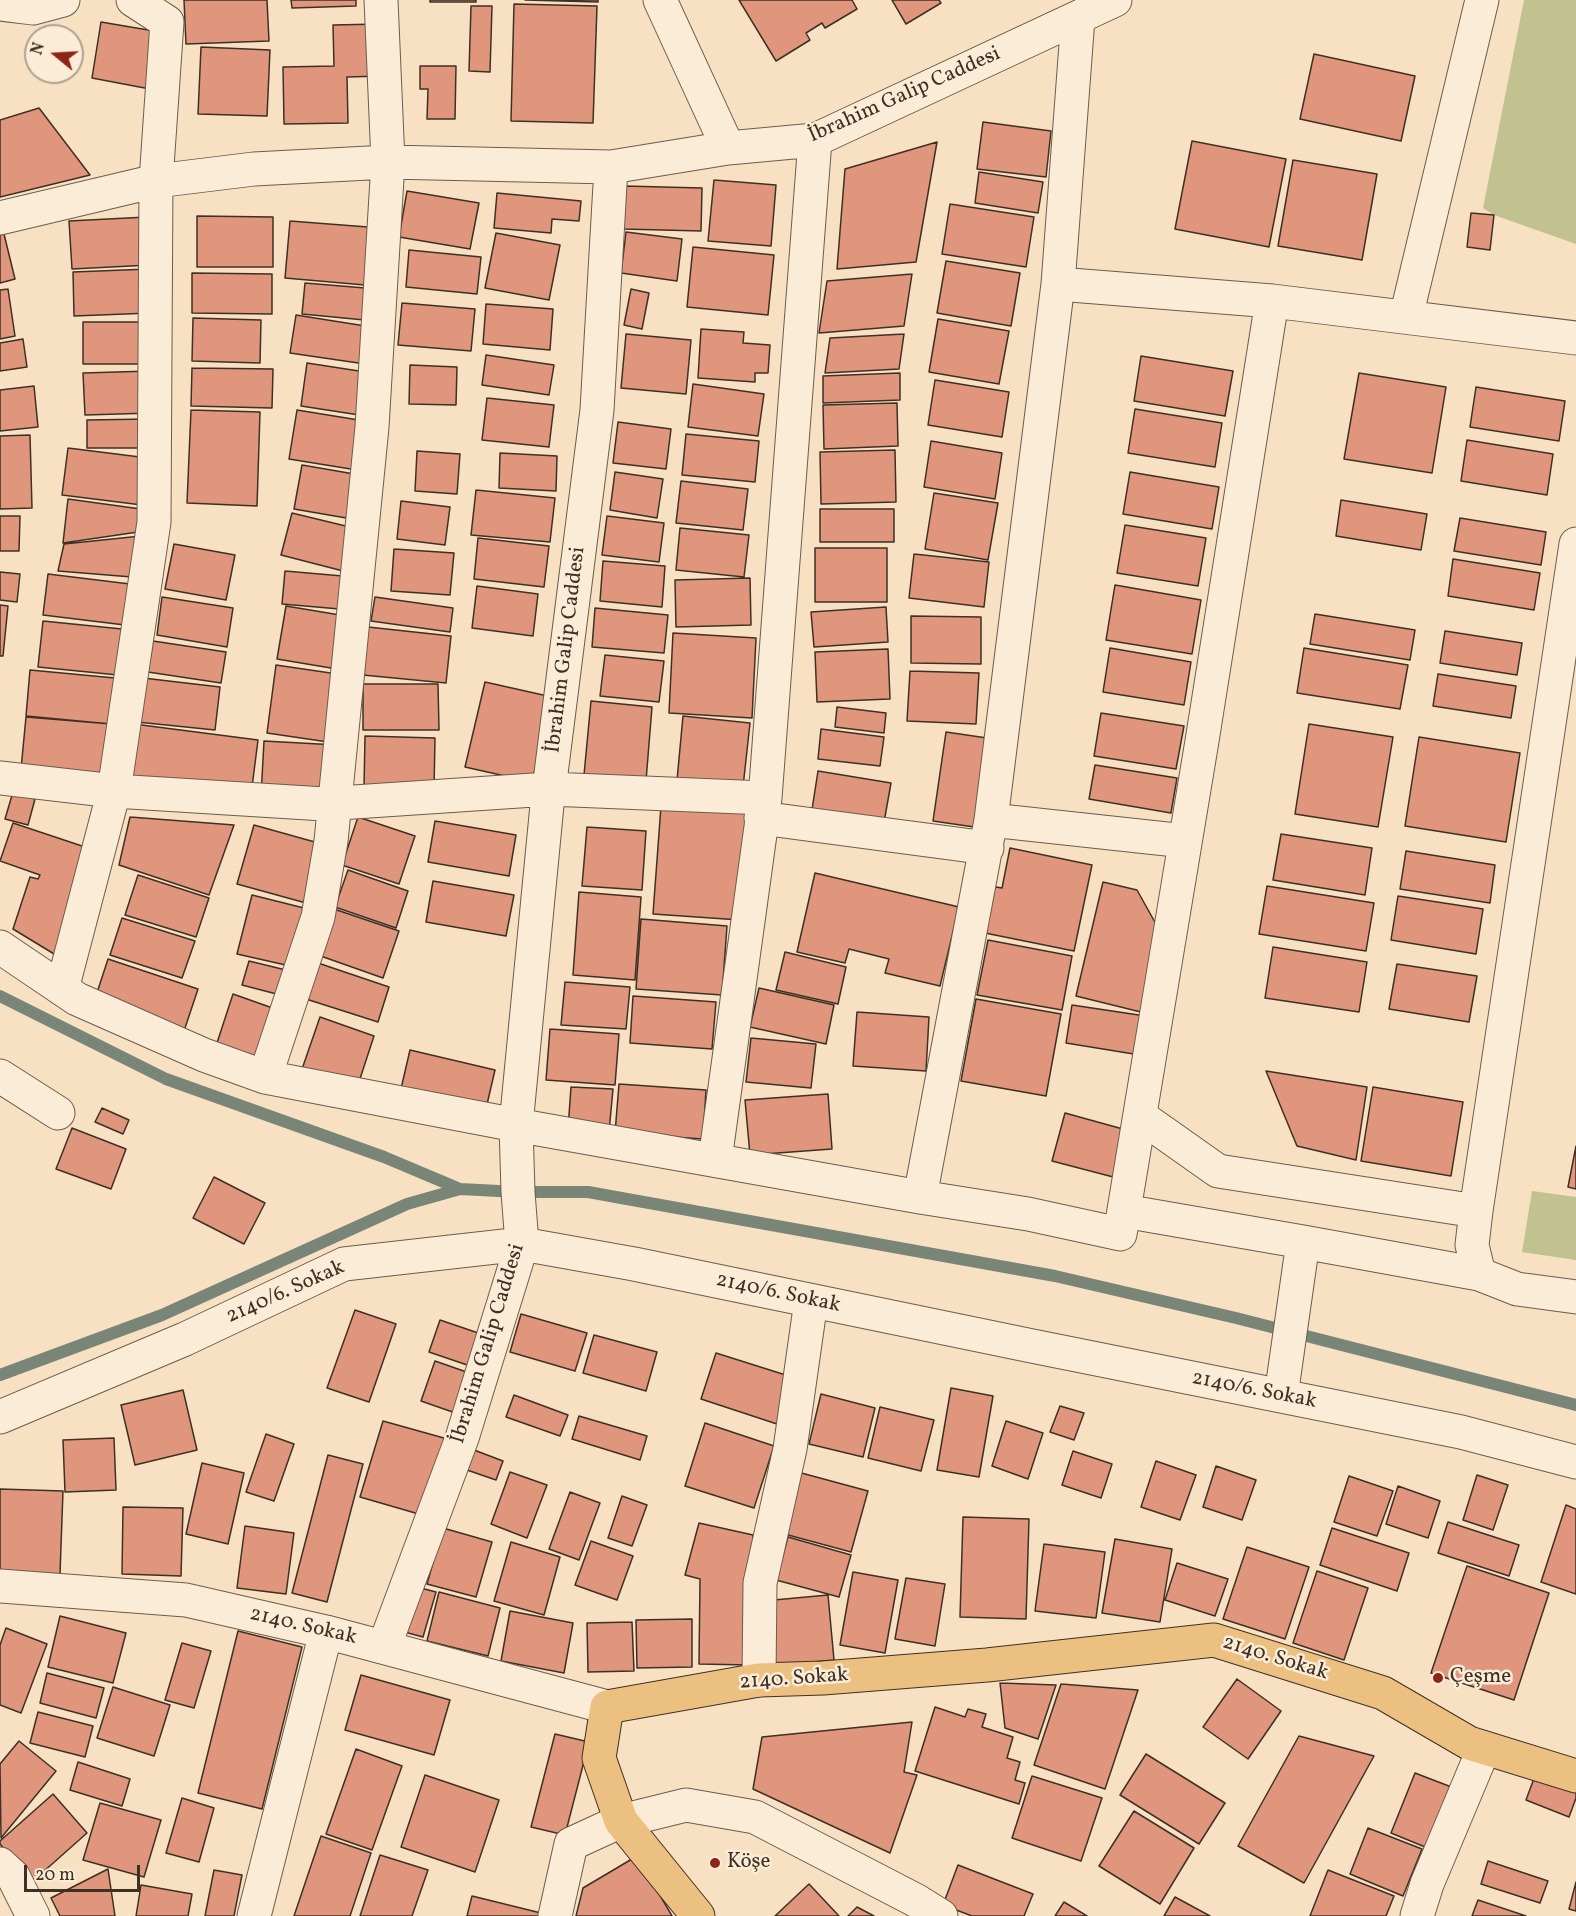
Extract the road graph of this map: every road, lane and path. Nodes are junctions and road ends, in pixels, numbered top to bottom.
1 (63, 0) edge
2 (133, 0) edge
3 (381, 0) edge
4 (660, 0) edge
5 (1115, 0) edge
6 (1482, 0) edge
7 (0, 4) edge
8 (1078, 18) junction
9 (815, 140) junction
10 (728, 148) junction
11 (388, 162) junction
12 (611, 167) junction
13 (156, 181) junction
14 (0, 218) edge
15 (1058, 284) junction
16 (1272, 301) junction
17 (1406, 317) junction
18 (1576, 338) edge
19 (1576, 544) edge
20 (0, 778) edge
21 (549, 789) junction
22 (114, 791) junction
23 (335, 803) junction
24 (763, 808) junction
25 (989, 834) junction
26 (1185, 841) junction
27 (0, 947) edge
28 (63, 989) junction
29 (0, 1076) edge
30 (265, 1077) junction
31 (58, 1113) dead end
32 (1140, 1116) junction
33 (516, 1125) junction
34 (715, 1160) junction
35 (920, 1197) junction
36 (1124, 1211) junction
37 (1476, 1211) junction
38 (1303, 1242) junction
39 (522, 1244) junction
40 (1479, 1274) junction
41 (1576, 1297) edge
42 (810, 1301) junction
43 (1281, 1396) junction
44 (0, 1417) edge
45 (1576, 1462) edge
46 (0, 1586) edge
47 (326, 1632) junction
48 (384, 1647) junction
49 (759, 1680) junction
50 (607, 1707) junction
51 (1484, 1748) junction
52 (1576, 1776) edge
53 (621, 1821) junction
54 (0, 1864) edge
55 (33, 1916) edge
56 (254, 1916) edge
57 (555, 1916) edge
58 (698, 1916) edge
59 (941, 1916) edge
60 (1417, 1916) edge

1 - 7 street
2 - 13 street
3 - 11 street
4 - 10 street
5 - 8 street, İbrahim Galip Caddesi
6 - 17 street
8 - 9 street, İbrahim Galip Caddesi
8 - 15 street
9 - 10 street, İbrahim Galip Caddesi
9 - 24 street
10 - 12 street, İbrahim Galip Caddesi
11 - 12 street
11 - 13 street
11 - 23 street
12 - 21 street, İbrahim Galip Caddesi
13 - 14 street
13 - 22 street
15 - 16 street
15 - 25 street
16 - 17 street
16 - 26 street
17 - 18 street
19 - 37 street
20 - 22 street
21 - 23 street
21 - 24 street
21 - 33 street, İbrahim Galip Caddesi
22 - 23 street
22 - 28 street
23 - 30 street
24 - 25 street
24 - 34 street
25 - 26 street
25 - 35 street
26 - 32 street
27 - 28 street
28 - 30 street
29 - 31 street
30 - 33 street
32 - 36 street
32 - 37 street
33 - 34 street
33 - 39 street, İbrahim Galip Caddesi
34 - 35 street
35 - 36 street
36 - 38 street
37 - 40 street
38 - 40 street
38 - 43 street
39 - 42 street, 2140/6. Sokak
39 - 44 street, 2140/6. Sokak
39 - 48 street, İbrahim Galip Caddesi
40 - 41 street
42 - 43 street, 2140/6. Sokak
42 - 49 street
43 - 45 street, 2140/6. Sokak
46 - 47 street, 2140. Sokak
47 - 48 street, 2140. Sokak
47 - 56 street
48 - 50 street, 2140. Sokak
49 - 50 main road, 2140. Sokak
49 - 51 main road, 2140. Sokak
50 - 53 main road
51 - 52 main road, 2140. Sokak
51 - 60 street
53 - 57 street
53 - 58 main road
53 - 59 street
54 - 55 street

